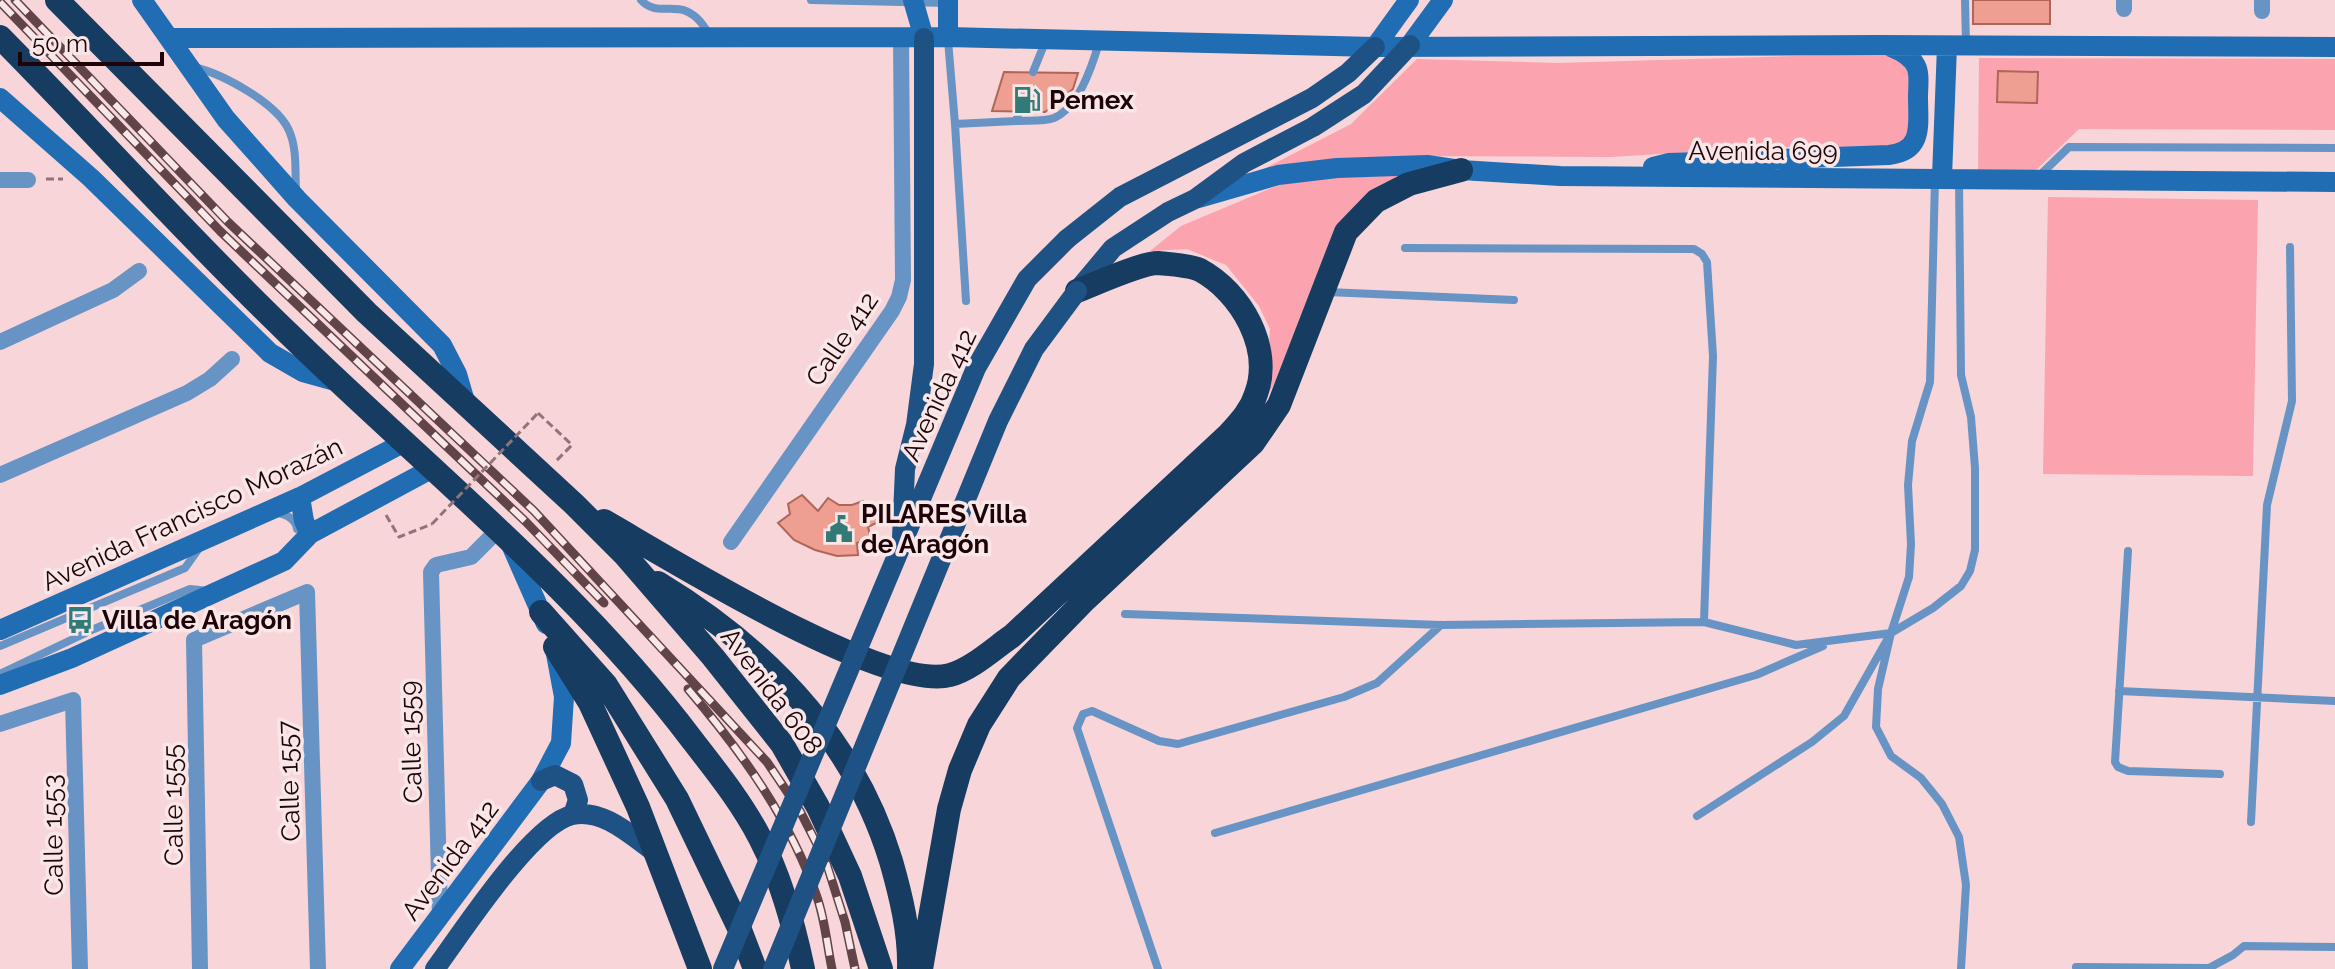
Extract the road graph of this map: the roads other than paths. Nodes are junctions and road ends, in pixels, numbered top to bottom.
1 (57, 0) edge
2 (142, 0) edge
3 (641, 0) edge
4 (811, 0) edge
5 (1409, 0) edge
6 (1443, 0) edge
7 (1965, 0) edge
8 (913, 1) edge
9 (948, 1) edge
10 (711, 36) junction
11 (0, 37) edge
12 (948, 37) junction
13 (171, 38) junction
14 (901, 38) junction
15 (924, 38) junction
16 (1046, 40) junction
17 (1100, 41) junction
18 (1410, 45) junction
19 (1877, 45) junction
20 (1956, 46) junction
21 (1375, 47) junction
22 (2335, 47) edge
23 (191, 67) junction
24 (1033, 72) dead end
25 (0, 98) edge
26 (955, 124) junction
27 (2335, 148) edge
28 (1461, 170) junction
29 (1618, 176) junction
30 (1946, 178) junction
31 (2036, 179) junction
32 (0, 180) edge
33 (28, 180) road end
34 (2335, 182) edge
35 (297, 199) junction
36 (1195, 199) junction
37 (2290, 247) dead end
38 (1405, 248) dead end
39 (139, 271) dead end
40 (1077, 291) junction
41 (1323, 292) junction
42 (1514, 300) dead end
43 (966, 301) dead end
44 (0, 342) edge
45 (232, 359) dead end
46 (339, 382) junction
47 (466, 405) junction
48 (405, 442) junction
49 (433, 468) junction
50 (0, 475) edge
51 (300, 497) junction
52 (574, 504) junction
53 (266, 512) junction
54 (310, 534) junction
55 (504, 534) junction
56 (902, 538) junction
57 (205, 540) junction
58 (731, 542) dead end
59 (2128, 551) dead end
60 (284, 561) junction
61 (632, 563) junction
62 (307, 592) joint
63 (214, 594) junction
64 (541, 612) junction
65 (1125, 614) dead end
66 (1704, 622) junction
67 (1441, 625) junction
68 (0, 630) edge
69 (1891, 633) junction
70 (1831, 642) junction
71 (0, 646) edge
72 (555, 647) junction
73 (0, 674) edge
74 (0, 685) edge
75 (2119, 691) junction
76 (2258, 698) junction
77 (2335, 701) edge
78 (0, 724) edge
79 (2220, 774) dead end
80 (541, 781) junction
81 (573, 815) junction
82 (1697, 816) dead end
83 (2251, 822) dead end
84 (1215, 833) dead end
85 (653, 851) junction
86 (440, 916) junction
87 (2335, 947) edge
88 (2076, 967) dead end
89 (80, 969) edge
90 (200, 969) edge
91 (318, 969) edge
92 (400, 969) edge
93 (435, 969) edge
94 (700, 969) edge
95 (723, 969) edge
96 (755, 969) edge
97 (773, 969) edge
98 (803, 969) edge
99 (881, 969) edge
100 (909, 969) edge
101 (921, 969) edge
102 (1158, 969) edge
103 (1961, 969) edge

1 - 47 highway
2 - 13 street
3 - 10 lane
4 - 8 lane
5 - 21 street
6 - 18 street
7 - 20 lane
8 - 9 lane
8 - 15 street
9 - 12 street
10 - 13 street
10 - 14 street
11 - 46 highway
12 - 15 street
12 - 16 street
12 - 26 lane
13 - 23 street
14 - 15 street
14 - 58 street, Calle 412
15 - 56 main road
16 - 17 street
16 - 24 lane
17 - 21 street
17 - 26 lane
18 - 19 street
18 - 21 street
18 - 36 main road
19 - 20 street
19 - 29 street
20 - 22 street
20 - 30 street
21 - 56 main road, Avenida 412, bridge
23 - 35 street
23 - 35 lane
25 - 46 street
26 - 43 lane
27 - 31 lane
28 - 29 street, Avenida 699
28 - 36 street, Avenida 699
28 - 41 highway
29 - 30 street, Avenida 699
30 - 31 street, Avenida 699
30 - 69 lane
30 - 69 lane
31 - 34 street, Avenida 699
32 - 33 street
35 - 47 street
36 - 40 main road
37 - 76 lane
38 - 66 lane
39 - 44 street
40 - 52 highway
40 - 97 main road, bridge
41 - 42 lane
41 - 101 highway
45 - 50 street
46 - 48 highway
47 - 52 highway
48 - 49 highway
48 - 51 street, Avenida Francisco Morazán
49 - 54 street
49 - 55 highway
51 - 53 street, Avenida Francisco Morazán
51 - 54 street
52 - 61 highway
53 - 57 street, Avenida Francisco Morazán
53 - 60 lane
54 - 60 street
55 - 64 street, Avenida 412
55 - 86 street, Calle 1559
55 - 98 highway
56 - 95 main road, Avenida 412, bridge
57 - 68 street, Avenida Francisco Morazán
57 - 71 lane
59 - 75 lane
60 - 63 street
61 - 99 highway, Avenida 608
61 - 100 highway
62 - 90 street, Calle 1555
62 - 91 street, Calle 1557
63 - 73 lane
63 - 74 street
64 - 72 street, Avenida 412
64 - 96 highway
65 - 67 lane
66 - 67 lane
66 - 70 lane
67 - 102 lane
69 - 70 lane
69 - 82 lane
69 - 103 lane
70 - 84 lane
72 - 80 street, Avenida 412
72 - 85 highway
75 - 76 lane
75 - 79 lane
76 - 77 lane
76 - 83 lane
78 - 89 street, Calle 1553
80 - 81 main road
80 - 86 street, Avenida 412
81 - 85 main road
81 - 93 main road
85 - 94 highway
86 - 92 street, Avenida 412
87 - 88 lane

